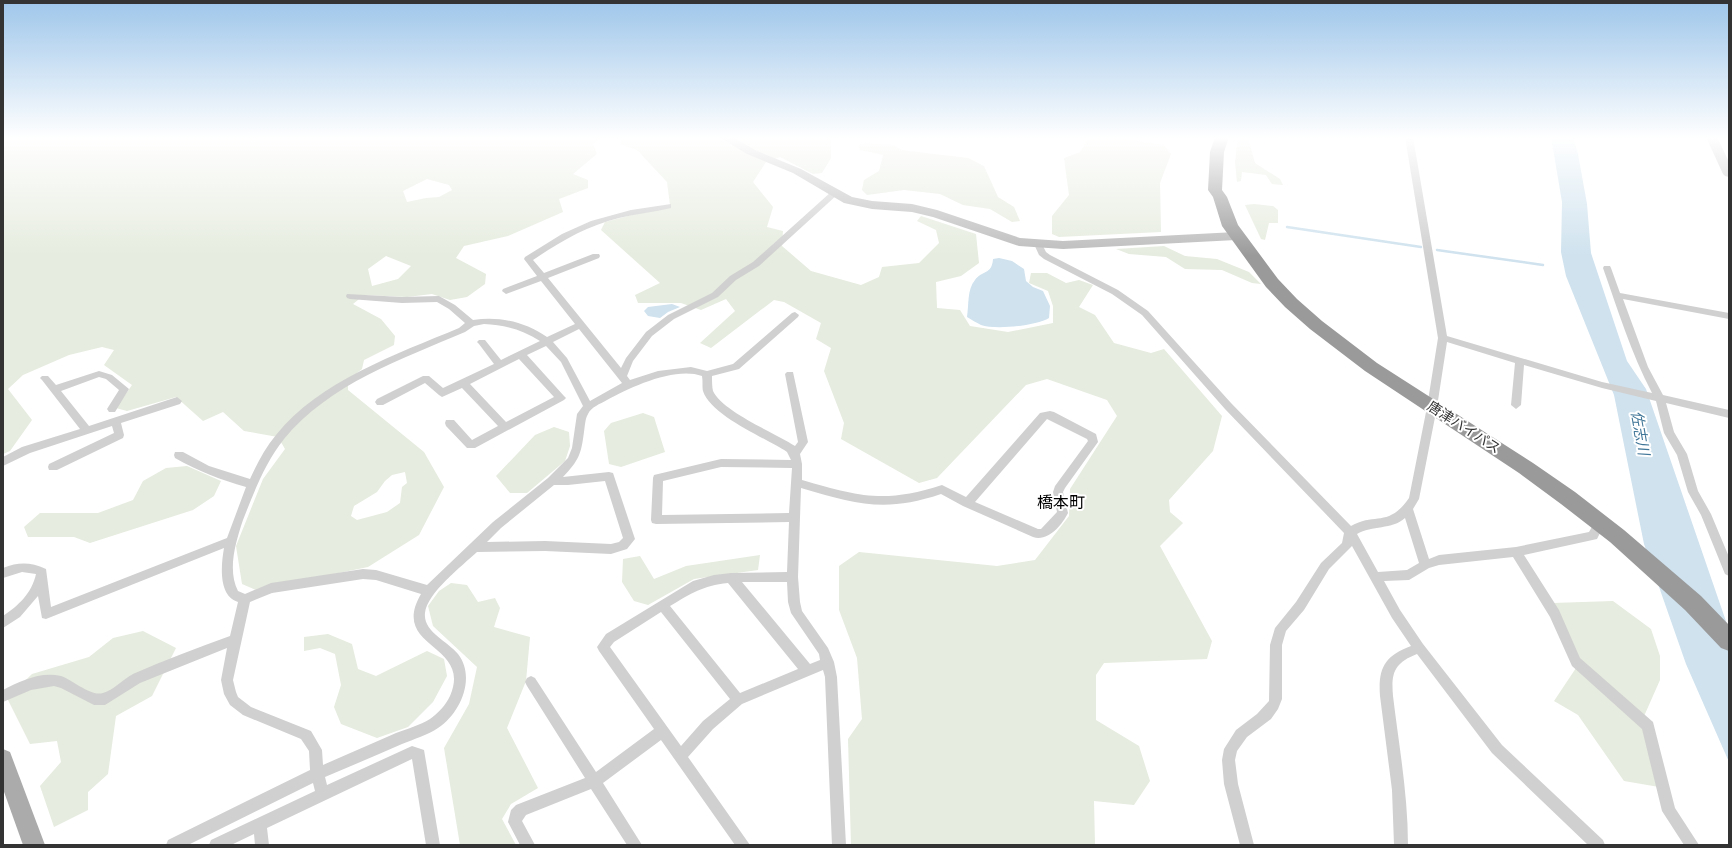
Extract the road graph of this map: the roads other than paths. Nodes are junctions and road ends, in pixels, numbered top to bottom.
1 (811, 177) edge
2 (1215, 177) edge
3 (1222, 177) edge
4 (1415, 177) edge
5 (834, 194) junction
6 (1220, 197) junction
7 (668, 206) dead end
8 (1236, 236) junction
9 (1038, 244) junction
10 (596, 256) dead end
11 (1607, 268) dead end
12 (541, 278) junction
13 (506, 291) dead end
14 (1616, 295) junction
15 (350, 296) dead end
16 (795, 315) dead end
17 (1729, 316) edge
18 (471, 323) junction
19 (580, 325) junction
20 (1443, 338) junction
21 (548, 341) junction
22 (482, 342) dead end
23 (520, 354) junction
24 (1520, 361) junction
25 (499, 364) junction
26 (707, 374) junction
27 (790, 374) dead end
28 (45, 378) dead end
29 (625, 380) junction
30 (463, 382) junction
31 (54, 390) junction
32 (1660, 398) junction
33 (177, 401) dead end
34 (380, 402) dead end
35 (1516, 405) dead end
36 (588, 406) junction
37 (1432, 407) junction
38 (112, 409) dead end
39 (1729, 414) edge
40 (116, 421) junction
41 (450, 423) dead end
42 (506, 427) junction
43 (87, 430) junction
44 (179, 455) dead end
45 (796, 459) junction
46 (3, 462) edge
47 (53, 467) dead end
48 (552, 481) junction
49 (796, 482) junction
50 (252, 484) junction
51 (967, 503) junction
52 (1408, 510) junction
53 (795, 517) junction
54 (1600, 523) junction
55 (1350, 532) junction
56 (230, 541) junction
57 (474, 547) junction
58 (1516, 552) junction
59 (1425, 566) junction
60 (1729, 571) edge
61 (42, 572) junction
62 (3, 573) edge
63 (792, 577) junction
64 (1376, 577) junction
65 (731, 578) junction
66 (429, 591) junction
67 (245, 599) junction
68 (662, 605) junction
69 (3, 623) edge
70 (235, 640) junction
71 (1729, 641) edge
72 (1419, 648) junction
73 (828, 662) junction
74 (807, 670) junction
75 (531, 682) dead end
76 (3, 696) edge
77 (738, 700) junction
78 (662, 730) junction
79 (680, 756) junction
80 (3, 759) edge
81 (317, 774) junction
82 (594, 781) junction
83 (323, 794) junction
84 (259, 824) junction
85 (34, 845) edge
86 (173, 845) edge
87 (216, 845) edge
88 (262, 845) edge
89 (433, 845) edge
90 (528, 845) edge
91 (635, 845) edge
92 (743, 845) edge
93 (839, 845) edge
94 (1246, 845) edge
95 (1401, 845) edge
96 (1598, 845) edge
97 (1692, 845) edge

1 - 5 street
2 - 6 highway, 唐津バイパス
3 - 6 highway, 唐津バイパス
4 - 20 street
5 - 9 street
5 - 29 street
6 - 8 highway, 唐津バイパス
7 - 12 street
8 - 9 street
8 - 37 highway, 唐津バイパス
9 - 55 street
10 - 12 street
11 - 14 street
12 - 13 street
12 - 19 street
14 - 17 street
14 - 32 street
15 - 18 street
16 - 26 street
18 - 21 street
18 - 50 street
19 - 21 street
19 - 29 street
20 - 24 street
20 - 37 street
21 - 23 street
21 - 36 street
22 - 25 street
23 - 25 street
23 - 42 street
24 - 32 street
24 - 35 street
25 - 30 street
26 - 29 street
26 - 45 street
27 - 45 street
28 - 31 street
29 - 36 street
30 - 34 street
30 - 42 street
31 - 38 street
31 - 43 street
32 - 39 street
32 - 60 street
33 - 40 street
36 - 48 street
37 - 52 street
37 - 54 highway, 唐津バイパス
40 - 43 street
40 - 47 street
41 - 42 street
43 - 46 street
44 - 50 street
45 - 49 street
45 - 53 street
48 - 57 street
48 - 57 street
49 - 51 street
49 - 53 street
50 - 56 street
51 - 51 street
52 - 55 street
52 - 59 street
53 - 63 street
54 - 58 street
54 - 71 highway, 唐津バイパス
55 - 64 street
55 - 94 street
56 - 61 street
56 - 67 street
57 - 66 street
58 - 59 street
58 - 97 street
59 - 64 street
61 - 62 street
61 - 69 street
63 - 65 street
63 - 73 street
64 - 72 street
65 - 68 street
65 - 74 street
66 - 67 street
66 - 81 street
67 - 70 street
68 - 77 street
68 - 78 street
70 - 76 street
70 - 81 street
72 - 95 street
72 - 96 street
73 - 74 street
73 - 93 street
74 - 77 street
75 - 82 street
77 - 79 street
78 - 79 street
78 - 82 street
79 - 92 street
80 - 85 main road
81 - 83 street
81 - 86 street
82 - 90 street
82 - 91 street
83 - 84 street
83 - 89 street
84 - 87 street
84 - 88 street

